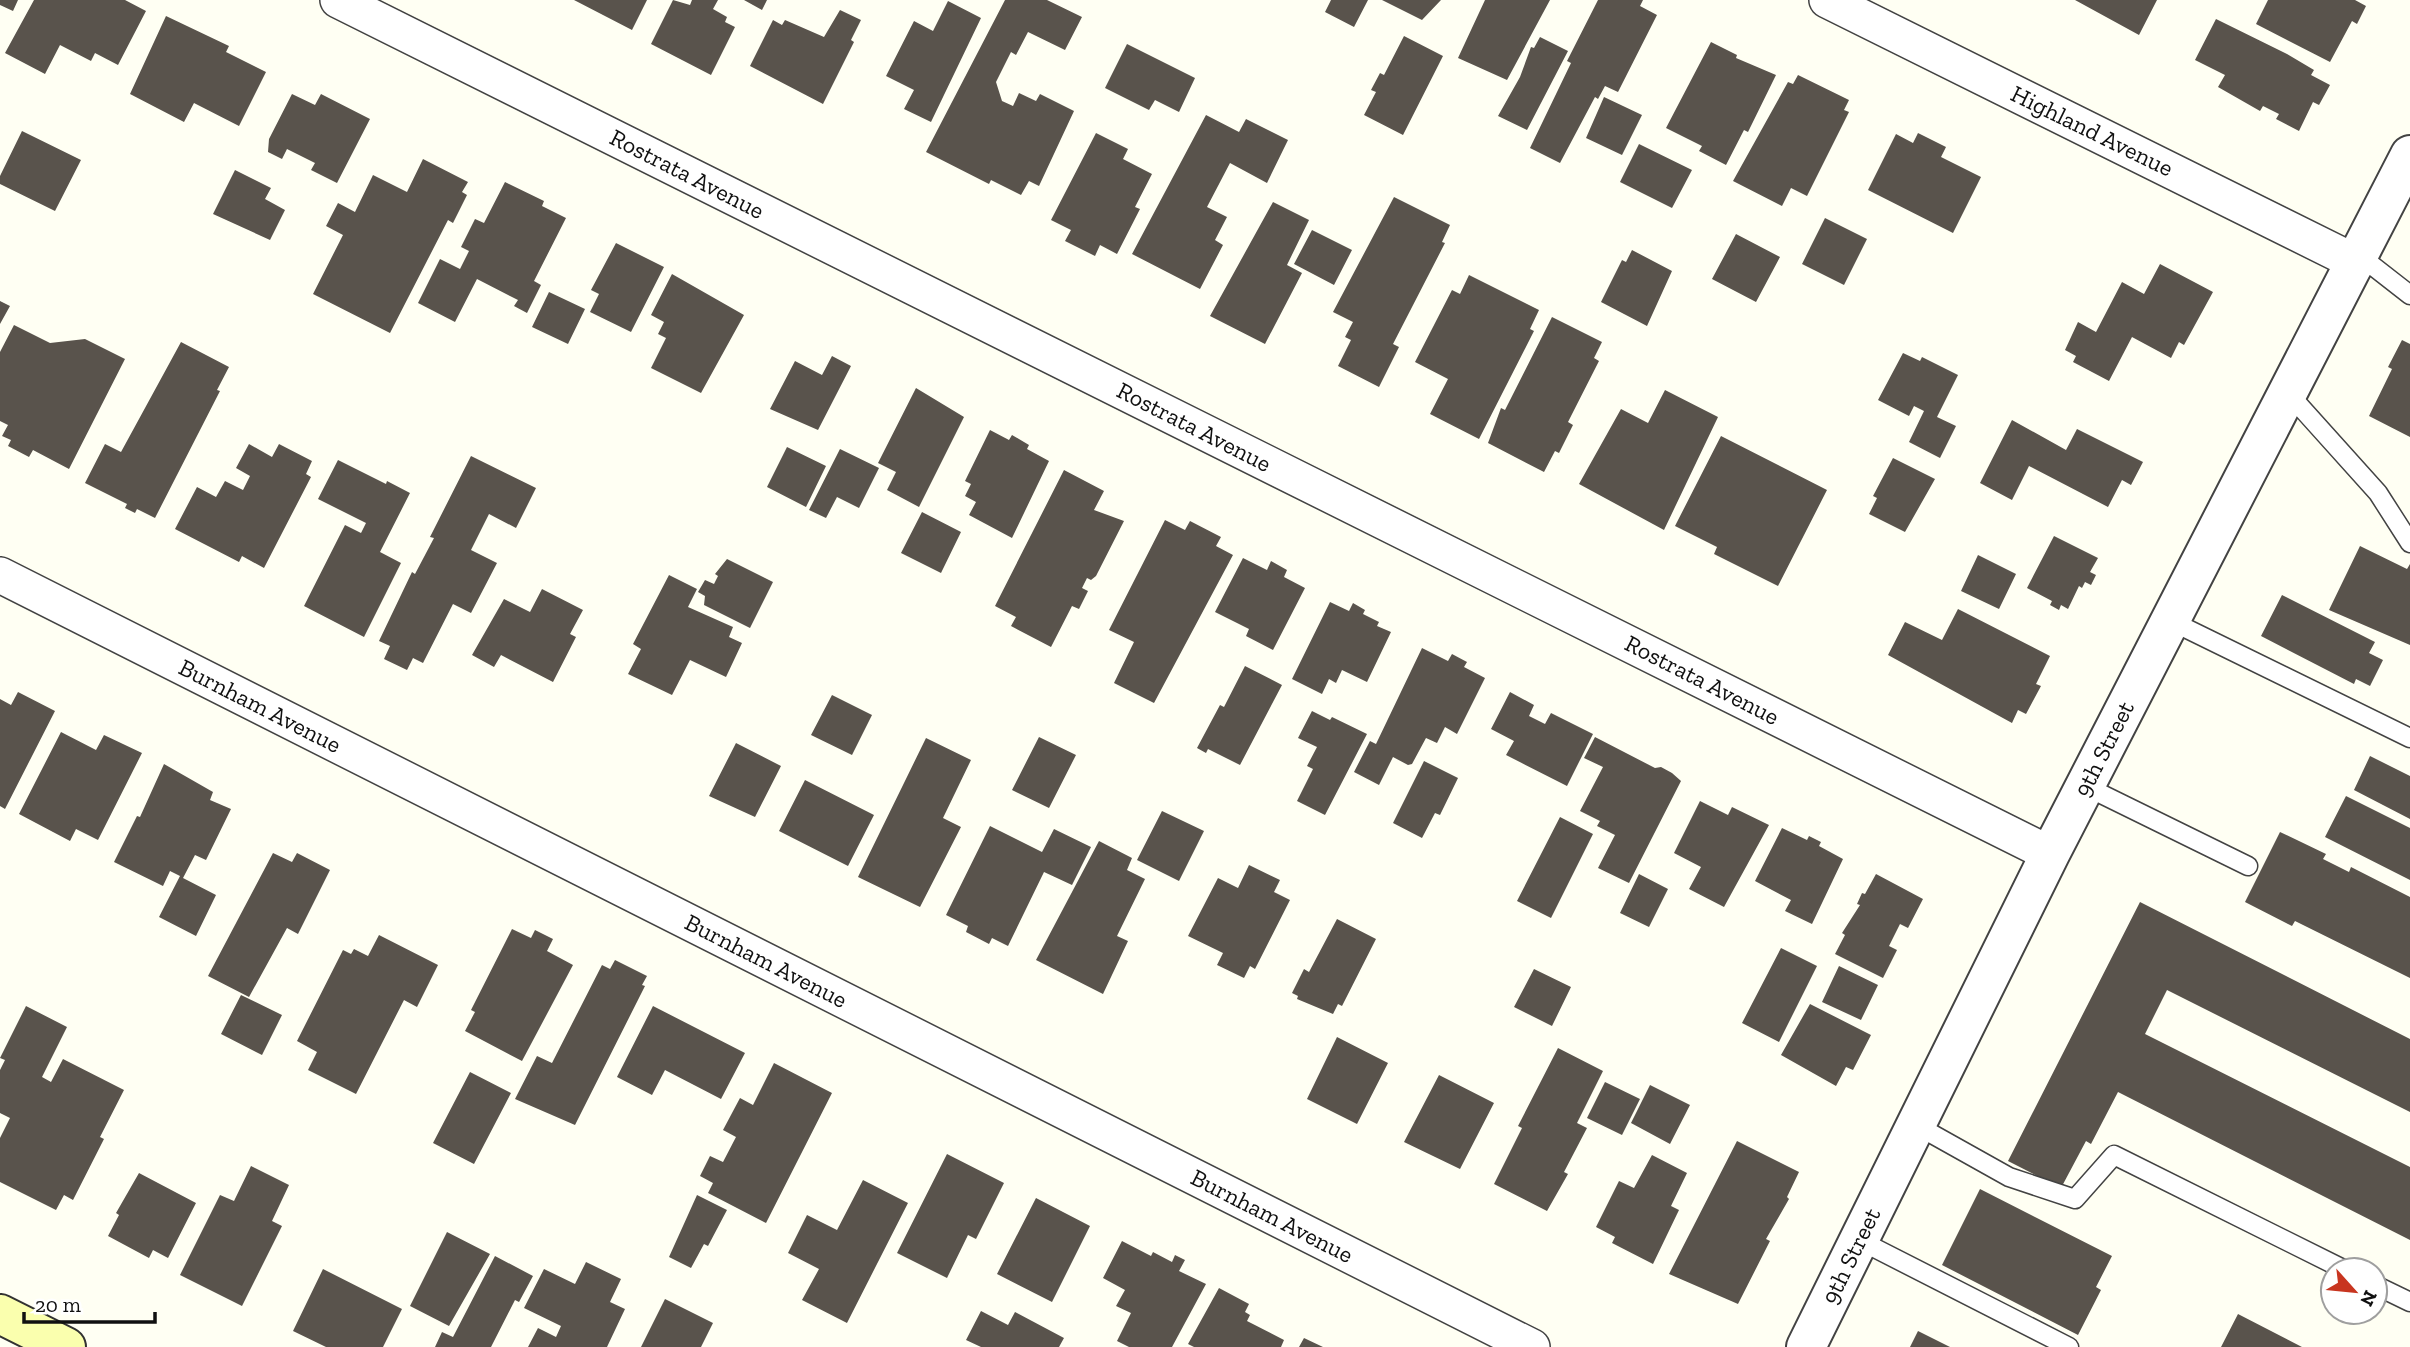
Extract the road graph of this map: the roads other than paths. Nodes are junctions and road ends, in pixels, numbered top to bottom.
1 (338, 0) edge
2 (1827, 0) edge
3 (2410, 155) edge
4 (2359, 260) junction
5 (2410, 295) edge
6 (2288, 394) junction
7 (2410, 543) edge
8 (0, 575) edge
9 (2171, 621) junction
10 (2410, 738) edge
11 (2085, 786) junction
12 (2050, 854) junction
13 (2248, 866) dead end
14 (1916, 1125) junction
15 (1859, 1241) junction
16 (2319, 1257) edge
17 (2389, 1292) edge
18 (2410, 1302) edge
19 (0, 1314) edge
20 (66, 1347) edge
21 (1532, 1347) edge
22 (1806, 1347) edge
23 (2068, 1347) edge

1 - 12 street, Rostrata Avenue
2 - 4 street, Highland Avenue
3 - 4 street, 9th Street
4 - 5 lane
4 - 6 street, 9th Street
6 - 7 lane
6 - 9 street, 9th Street
8 - 21 street, Burnham Avenue
9 - 10 lane
9 - 11 street, 9th Street
11 - 12 street, 9th Street
11 - 13 lane
12 - 14 street, 9th Street
14 - 15 street, 9th Street
14 - 16 lane
15 - 22 street, 9th Street
15 - 23 lane
17 - 18 lane
19 - 20 main road

